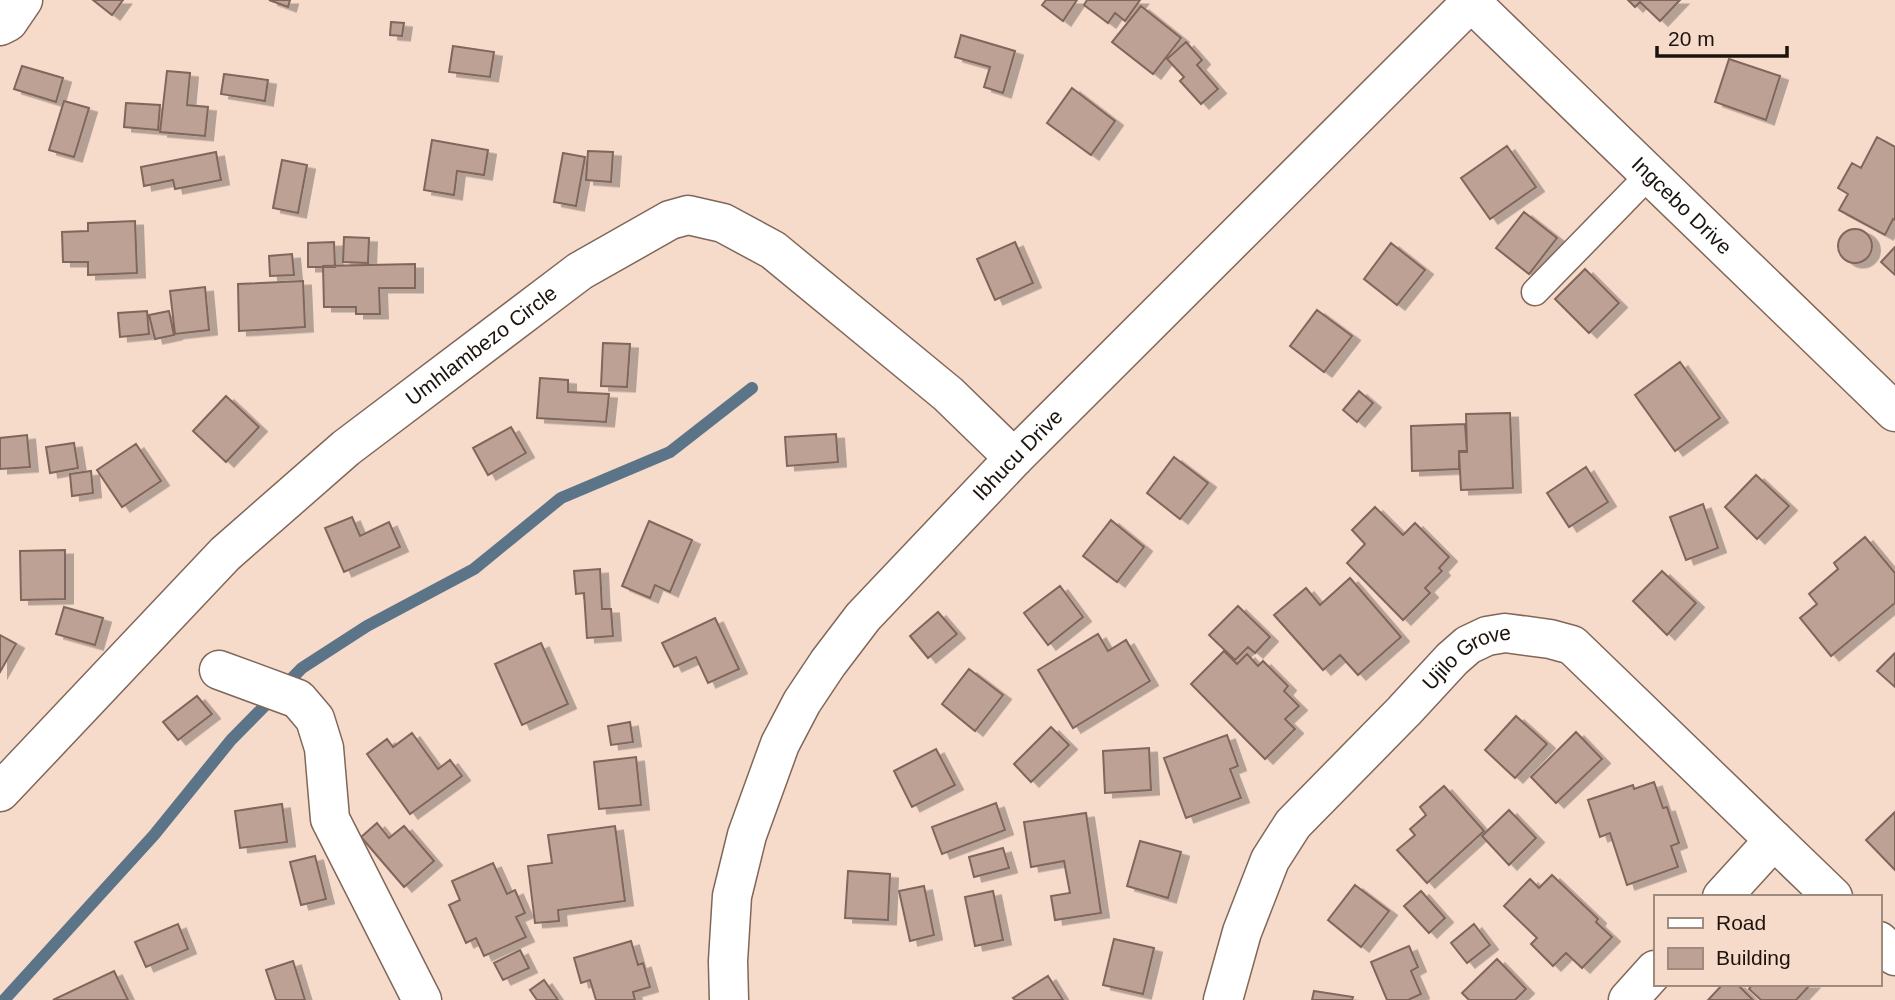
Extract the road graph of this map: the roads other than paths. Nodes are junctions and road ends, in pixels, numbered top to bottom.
1 (23, 0) edge
2 (1470, 1) edge
3 (0, 26) edge
4 (1650, 174) junction
5 (1535, 292) dead end
6 (1895, 412) edge
7 (1014, 458) junction
8 (219, 670) dead end
9 (0, 792) edge
10 (1774, 840) junction
11 (1724, 895) edge
12 (1831, 895) edge
13 (1881, 943) edge
14 (1895, 956) edge
15 (1654, 971) edge
16 (422, 1000) edge
17 (729, 1000) edge
18 (1223, 1000) edge
19 (1628, 1000) edge

1 - 3 street
2 - 4 street, Ingcebo Drive
2 - 7 street, Ibhucu Drive
4 - 5 lane
4 - 6 street, Ingcebo Drive
7 - 9 street, Umhlambezo Circle
7 - 17 street, Ibhucu Drive
8 - 16 street
10 - 11 street
10 - 12 street, Ujilo Grove
10 - 18 street, Ujilo Grove
13 - 14 street
15 - 19 street

